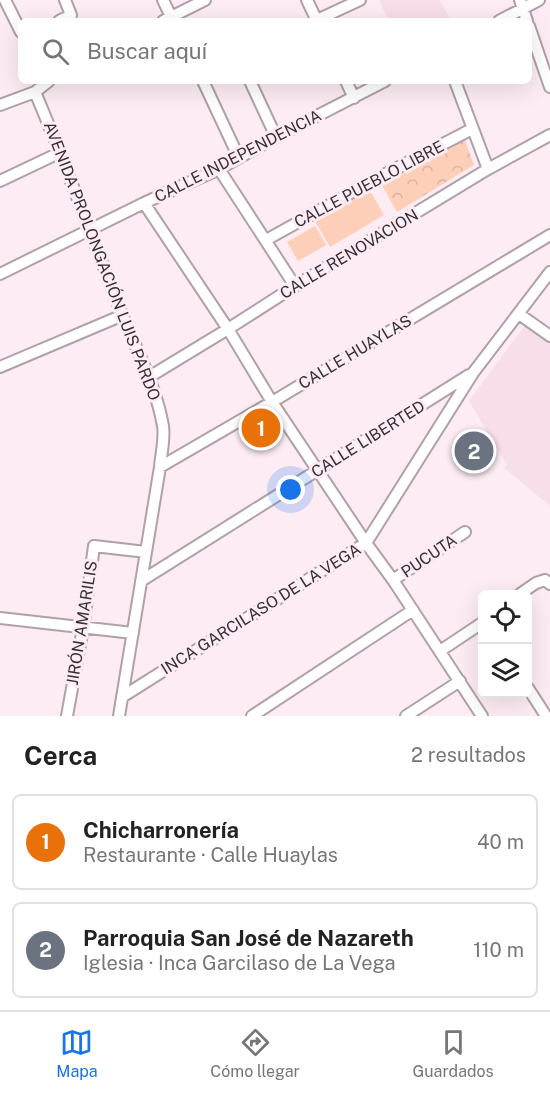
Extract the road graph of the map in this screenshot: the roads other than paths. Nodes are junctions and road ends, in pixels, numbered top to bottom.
1 (5, 0) edge
2 (65, 0) edge
3 (163, 0) edge
4 (205, 0) edge
5 (307, 0) edge
6 (360, 0) edge
7 (539, 0) edge
8 (521, 5) edge
9 (64, 18) edge
10 (168, 18) edge
11 (173, 18) edge
12 (316, 18) edge
13 (323, 18) edge
14 (504, 18) edge
15 (18, 26) edge
16 (532, 35) edge
17 (44, 84) edge
18 (204, 84) edge
19 (251, 84) edge
20 (347, 84) edge
21 (380, 84) edge
22 (456, 84) edge
23 (550, 87) edge
24 (34, 92) junction
25 (354, 98) junction
26 (0, 105) edge
27 (472, 129) junction
28 (550, 135) edge
29 (276, 136) junction
30 (60, 152) junction
31 (239, 158) junction
32 (219, 169) junction
33 (488, 169) junction
34 (0, 181) edge
35 (144, 203) junction
36 (91, 229) junction
37 (550, 235) edge
38 (266, 240) junction
39 (550, 272) edge
40 (0, 274) edge
41 (295, 286) junction
42 (519, 314) junction
43 (123, 315) junction
44 (228, 329) junction
45 (550, 336) edge
46 (0, 367) edge
47 (472, 373) junction
48 (149, 376) junction
49 (272, 402) junction
50 (160, 467) junction
51 (318, 471) junction
52 (465, 532) dead end
53 (366, 543) junction
54 (146, 552) junction
55 (393, 580) junction
56 (141, 581) junction
57 (547, 582) edge
58 (526, 590) edge
59 (413, 610) junction
60 (0, 618) edge
61 (478, 626) edge
62 (83, 628) junction
63 (133, 633) junction
64 (440, 651) junction
65 (460, 681) junction
66 (532, 694) edge
67 (122, 697) junction
68 (67, 716) edge
69 (119, 716) edge
70 (252, 716) edge
71 (406, 716) edge
72 (482, 716) edge
73 (546, 716) edge

1 - 15 street
2 - 9 street
3 - 10 street
4 - 11 street
5 - 12 street
6 - 13 street
7 - 8 street
8 - 14 street
16 - 23 street
17 - 24 street
18 - 31 street
19 - 29 street
20 - 25 street
21 - 25 street, CALLE INDEPENDENCIA
22 - 27 street
24 - 26 street
24 - 30 street, AVENIDA PROLONGACIÓN LUIS PARDO
25 - 29 street, CALLE INDEPENDENCIA
27 - 33 street
27 - 38 street, CALLE PUEBLO LIBRE
28 - 33 street, CALLE RENOVACION
29 - 31 street, CALLE INDEPENDENCIA
30 - 34 street
30 - 36 street, AVENIDA PROLONGACIÓN LUIS PARDO
31 - 32 street, CALLE INDEPENDENCIA
32 - 35 street, CALLE INDEPENDENCIA
32 - 38 street
33 - 41 street, CALLE RENOVACION
35 - 36 street, CALLE INDEPENDENCIA
35 - 44 street
36 - 40 street, CALLE INDEPENDENCIA
36 - 43 street, AVENIDA PROLONGACIÓN LUIS PARDO
37 - 49 street, CALLE HUAYLAS
38 - 41 street
39 - 42 street, INCA GARCILASO DE LA VEGA
41 - 44 street, CALLE RENOVACION
42 - 45 street
42 - 47 street, INCA GARCILASO DE LA VEGA
43 - 46 street
43 - 48 street, AVENIDA PROLONGACIÓN LUIS PARDO
44 - 48 street, CALLE RENOVACION
44 - 49 street
47 - 51 street, CALLE LIBERTED
47 - 53 street, INCA GARCILASO DE LA VEGA
48 - 50 street, AVENIDA PROLONGACIÓN LUIS PARDO
49 - 50 street, CALLE HUAYLAS
49 - 51 street
50 - 54 street, AVENIDA PROLONGACIÓN LUIS PARDO
51 - 53 street
51 - 56 street, CALLE LIBERTED
52 - 55 street, PUCUTA
53 - 55 street
53 - 67 street, INCA GARCILASO DE LA VEGA
54 - 56 street, AVENIDA PROLONGACIÓN LUIS PARDO
54 - 62 street, JIRÓN AMARILIS
55 - 59 street
56 - 63 street, AVENIDA PROLONGACIÓN LUIS PARDO
57 - 58 street
59 - 64 street
59 - 70 street
60 - 62 street
61 - 64 street
62 - 63 street
62 - 68 street, JIRÓN AMARILIS
63 - 67 street, AVENIDA PROLONGACIÓN LUIS PARDO
64 - 65 street
65 - 71 street
65 - 72 street
66 - 73 street
67 - 69 street, AVENIDA PROLONGACIÓN LUIS PARDO

